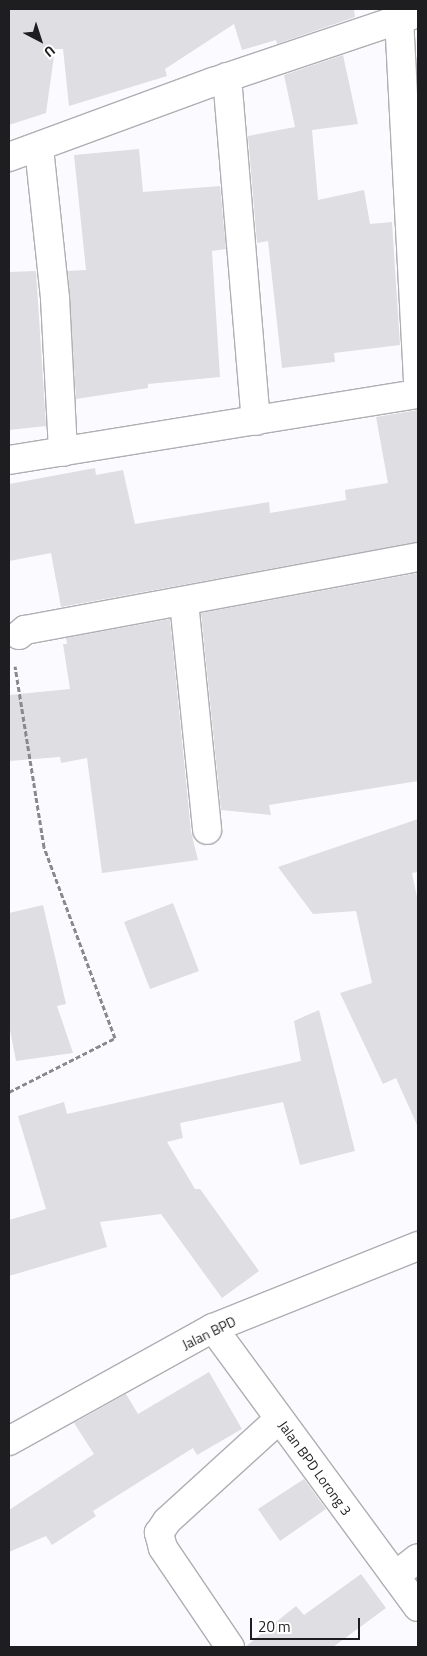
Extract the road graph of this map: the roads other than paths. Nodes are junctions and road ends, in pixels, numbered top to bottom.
1 (409, 15) edge
2 (227, 77) junction
3 (39, 148) junction
4 (9, 157) edge
5 (418, 381) edge
6 (418, 394) edge
7 (256, 421) junction
8 (62, 452) junction
9 (9, 460) edge
10 (418, 557) edge
11 (184, 602) junction
12 (19, 635) road end
13 (207, 830) dead end
14 (418, 1246) edge
15 (213, 1328) junction
16 (279, 1419) junction
17 (9, 1441) edge
18 (418, 1558) edge
19 (395, 1576) junction
20 (418, 1607) edge
21 (230, 1647) edge

1 - 2 street
1 - 5 street
2 - 3 street
2 - 7 street
3 - 4 street
3 - 8 street
6 - 7 street
7 - 8 street
8 - 9 street
10 - 11 street
11 - 12 street
11 - 13 street
14 - 15 street, Jalan BPD
15 - 16 street, Jalan BPD Lorong 3
15 - 17 street, Jalan BPD
16 - 19 street, Jalan BPD Lorong 3
16 - 21 street
18 - 19 street
19 - 20 street, Jalan BPD Lorong 3

